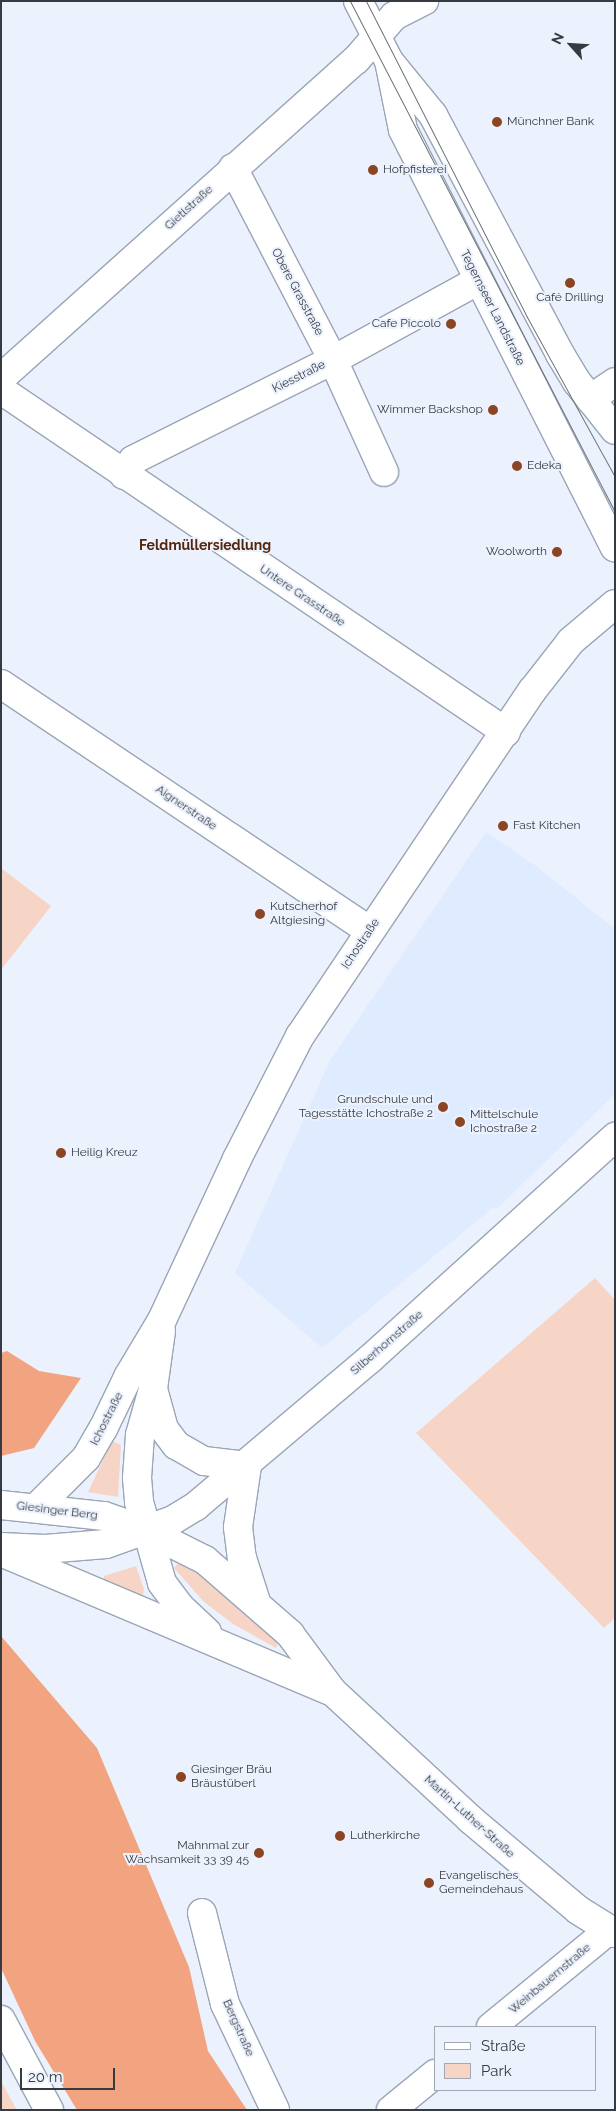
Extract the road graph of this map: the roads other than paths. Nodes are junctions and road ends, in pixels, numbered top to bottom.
1 (358, 1) edge
2 (424, 1) edge
3 (376, 37) junction
4 (389, 61) junction
5 (233, 168) junction
6 (477, 281) junction
7 (333, 360) junction
8 (1, 378) edge
9 (615, 382) edge
10 (1, 390) edge
11 (590, 400) junction
12 (615, 430) edge
13 (384, 472) dead end
14 (124, 475) junction
15 (615, 547) edge
16 (615, 604) edge
17 (1, 684) edge
18 (506, 732) junction
19 (370, 931) junction
20 (615, 1136) edge
21 (162, 1320) junction
22 (153, 1389) junction
23 (247, 1466) junction
24 (1, 1505) edge
25 (37, 1507) junction
26 (145, 1530) junction
27 (1, 1546) edge
28 (1, 1552) edge
29 (256, 1602) junction
30 (218, 1642) junction
31 (332, 1691) junction
32 (202, 1913) dead end
33 (612, 1932) edge
34 (1, 2020) edge
35 (492, 2026) edge
36 (434, 2075) edge
37 (49, 2110) edge
38 (275, 2110) edge
39 (391, 2110) edge

1 - 3 main road, Tegernseer Landstraße
2 - 3 main road, Gietlstraße
3 - 4 main road, Tegernseer Landstraße
3 - 5 main road, Gietlstraße
4 - 6 main road, Tegernseer Landstraße
4 - 11 main road, Tegernseer Landstraße
5 - 7 main road, Obere Grasstraße
5 - 8 main road, Gietlstraße
6 - 7 main road, Kiesstraße
6 - 15 main road, Tegernseer Landstraße
7 - 13 main road, Obere Grasstraße
7 - 14 main road, Kiesstraße
9 - 11 main road
10 - 14 main road, Untere Grasstraße
11 - 12 main road, Tegernseer Landstraße
14 - 18 main road, Untere Grasstraße
16 - 18 main road, Ichostraße
17 - 19 main road, Aignerstraße
18 - 19 main road, Ichostraße
19 - 21 main road, Ichostraße
20 - 23 main road, Silberhornstraße
21 - 22 main road, Ichostraße
21 - 25 main road, Ichostraße
22 - 23 main road
22 - 26 main road, Ichostraße
23 - 26 main road, Silberhornstraße
23 - 29 main road
24 - 25 main road, Giesinger Berg
25 - 26 main road, Giesinger Berg
26 - 27 main road
26 - 29 main road, Martin-Luther-Straße
26 - 30 main road, Martin-Luther-Straße
28 - 30 main road, Martin-Luther-Straße
29 - 31 main road, Martin-Luther-Straße
30 - 31 main road, Martin-Luther-Straße
31 - 33 main road, Martin-Luther-Straße
32 - 38 main road, Bergstraße
33 - 35 main road, Weinbauernstraße
34 - 37 main road
36 - 39 main road

